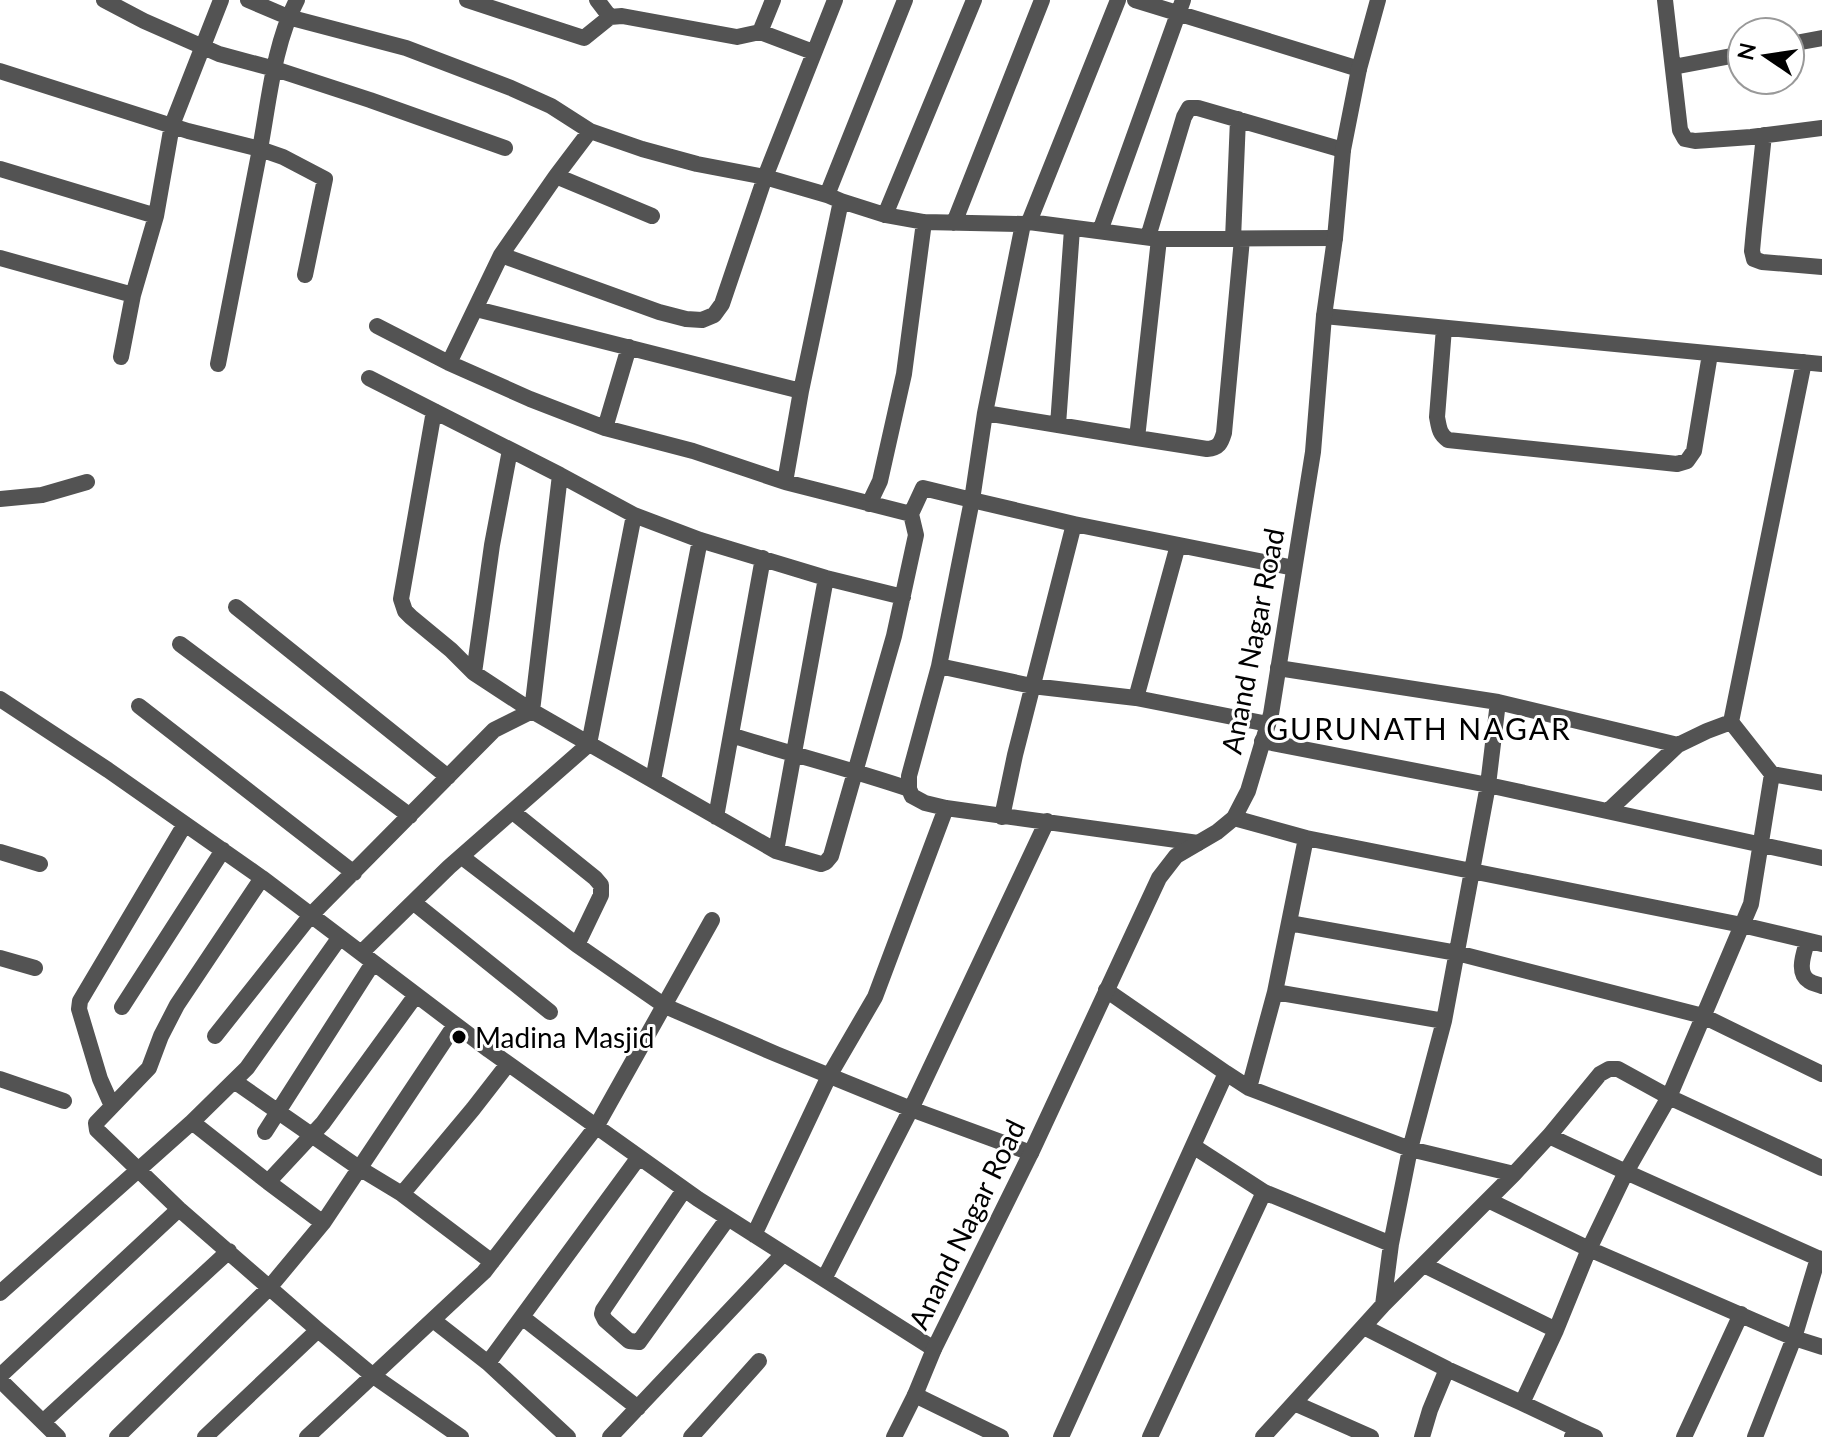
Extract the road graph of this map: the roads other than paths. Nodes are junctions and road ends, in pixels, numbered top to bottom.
1 (104, 0) edge
2 (221, 0) edge
3 (248, 0) edge
4 (297, 0) edge
5 (467, 0) edge
6 (597, 0) edge
7 (773, 0) edge
8 (835, 0) edge
9 (905, 0) edge
10 (974, 0) edge
11 (1042, 0) edge
12 (1118, 0) edge
13 (1135, 0) edge
14 (1378, 0) edge
15 (1665, 0) edge
16 (1180, 7) edge
17 (288, 17) junction
18 (610, 17) junction
19 (760, 32) junction
20 (203, 47) junction
21 (813, 52) junction
22 (1726, 57) edge
23 (1673, 67) junction
24 (275, 69) junction
25 (1359, 69) junction
26 (0, 71) edge
27 (1238, 119) junction
28 (172, 125) junction
29 (1822, 128) edge
30 (590, 131) junction
31 (1764, 135) junction
32 (505, 148) dead end
33 (260, 149) junction
34 (1343, 150) junction
35 (0, 169) edge
36 (556, 176) junction
37 (765, 177) junction
38 (834, 198) junction
39 (885, 215) junction
40 (156, 216) junction
41 (652, 216) dead end
42 (924, 222) junction
43 (954, 223) junction
44 (1026, 223) junction
45 (1072, 229) junction
46 (1100, 231) junction
47 (1154, 238) junction
48 (1335, 238) junction
49 (1238, 239) junction
50 (501, 255) junction
51 (0, 258) edge
52 (1822, 267) edge
53 (305, 275) dead end
54 (133, 295) junction
55 (476, 309) junction
56 (1324, 316) junction
57 (377, 326) dead end
58 (1444, 328) junction
59 (629, 347) junction
60 (1710, 354) junction
61 (121, 357) dead end
62 (1804, 362) junction
63 (449, 363) junction
64 (218, 364) dead end
65 (1822, 364) edge
66 (369, 378) dead end
67 (801, 391) junction
68 (434, 411) junction
69 (985, 413) junction
70 (1058, 425) junction
71 (605, 428) junction
72 (1137, 438) junction
73 (510, 450) junction
74 (560, 475) junction
75 (87, 482) dead end
76 (785, 482) junction
77 (0, 499) edge
78 (972, 500) junction
79 (869, 504) junction
80 (911, 514) junction
81 (634, 515) junction
82 (1074, 524) junction
83 (700, 540) junction
84 (1178, 545) junction
85 (763, 558) junction
86 (1294, 568) junction
87 (826, 578) junction
88 (903, 597) junction
89 (236, 607) dead end
90 (180, 644) dead end
91 (939, 666) junction
92 (1278, 668) junction
93 (474, 673) junction
94 (1032, 686) junction
95 (1136, 698) junction
96 (0, 699) edge
97 (1498, 702) junction
98 (139, 706) dead end
99 (532, 711) junction
100 (1731, 722) junction
101 (1268, 724) junction
102 (731, 735) junction
103 (1262, 741) junction
104 (589, 744) junction
105 (1678, 745) junction
106 (794, 755) junction
107 (856, 771) junction
108 (1772, 774) junction
109 (448, 777) junction
110 (653, 780) junction
111 (1822, 783) edge
112 (1488, 785) junction
113 (909, 789) junction
114 (946, 808) junction
115 (1608, 811) junction
116 (513, 812) junction
117 (410, 816) junction
118 (716, 817) junction
119 (1002, 817) junction
120 (1234, 818) junction
121 (1047, 821) junction
122 (185, 824) junction
123 (1306, 838) junction
124 (1198, 843) junction
125 (1760, 844) junction
126 (223, 850) junction
127 (776, 851) junction
128 (0, 852) edge
129 (462, 857) junction
130 (1822, 858) edge
131 (40, 864) dead end
132 (1472, 872) junction
133 (354, 873) junction
134 (262, 878) junction
135 (413, 902) junction
136 (311, 915) junction
137 (712, 920) dead end
138 (1289, 923) junction
139 (1742, 925) junction
140 (340, 937) junction
141 (1815, 943) edge
142 (577, 945) junction
143 (1457, 953) junction
144 (0, 958) edge
145 (367, 958) junction
146 (35, 968) dead end
147 (1822, 986) edge
148 (1106, 990) junction
149 (1275, 992) junction
150 (416, 995) junction
151 (665, 1006) junction
152 (122, 1007) dead end
153 (550, 1012) dead end
154 (1703, 1016) junction
155 (1444, 1021) junction
156 (455, 1025) junction
157 (215, 1036) dead end
158 (508, 1064) junction
159 (1226, 1073) junction
160 (1822, 1074) edge
161 (829, 1076) junction
162 (0, 1079) edge
163 (234, 1081) junction
164 (1249, 1088) junction
165 (1669, 1097) junction
166 (64, 1101) dead end
167 (112, 1106) junction
168 (911, 1109) junction
169 (278, 1111) junction
170 (192, 1122) junction
171 (596, 1127) junction
172 (265, 1132) dead end
173 (311, 1135) junction
174 (1549, 1136) junction
175 (1193, 1146) junction
176 (1410, 1149) junction
177 (1031, 1153) junction
178 (639, 1157) junction
179 (359, 1168) junction
180 (1822, 1168) edge
181 (138, 1171) junction
182 (1626, 1172) junction
183 (1514, 1174) junction
184 (268, 1182) junction
185 (684, 1190) junction
186 (1264, 1192) junction
187 (402, 1194) junction
188 (1488, 1200) junction
189 (179, 1209) junction
190 (728, 1218) junction
191 (323, 1223) junction
192 (754, 1235) junction
193 (1391, 1244) junction
194 (1589, 1249) junction
195 (229, 1251) junction
196 (783, 1254) junction
197 (1820, 1259) edge
198 (492, 1262) junction
199 (1424, 1265) junction
200 (824, 1279) junction
201 (269, 1288) junction
202 (0, 1293) edge
203 (1383, 1305) junction
204 (1741, 1314) junction
205 (522, 1317) junction
206 (433, 1320) junction
207 (1364, 1327) junction
208 (318, 1330) junction
209 (1556, 1330) junction
210 (1794, 1338) junction
211 (1822, 1347) edge
212 (934, 1349) junction
213 (759, 1361) dead end
214 (488, 1363) junction
215 (1447, 1369) junction
216 (372, 1375) junction
217 (0, 1378) edge
218 (915, 1395) junction
219 (1294, 1403) junction
220 (1522, 1403) junction
221 (638, 1408) junction
222 (43, 1422) junction
223 (1575, 1433) edge
224 (311, 1436) edge
225 (58, 1437) edge
226 (117, 1437) edge
227 (205, 1437) edge
228 (461, 1437) edge
229 (568, 1437) edge
230 (610, 1437) edge
231 (691, 1437) edge
232 (894, 1437) edge
233 (1001, 1437) edge
234 (1061, 1437) edge
235 (1150, 1437) edge
236 (1263, 1437) edge
237 (1371, 1437) edge
238 (1422, 1437) edge
239 (1595, 1437) edge
240 (1684, 1437) edge
241 (1755, 1437) edge

1 - 20 street
2 - 20 street
3 - 17 street
4 - 17 street
5 - 18 street
6 - 18 street
7 - 19 street
8 - 21 street
9 - 38 street
10 - 39 street
11 - 43 street
12 - 44 street
13 - 16 street
14 - 25 street, Anand Nagar Road
15 - 23 street
16 - 25 street
16 - 46 street
17 - 24 street
17 - 30 street
18 - 19 street
19 - 21 street
20 - 24 street
20 - 28 street
21 - 37 street
22 - 23 street
23 - 31 street
24 - 32 street
24 - 33 street
25 - 34 street, Anand Nagar Road
26 - 28 street
27 - 34 street
27 - 47 street
27 - 49 street
28 - 33 street
28 - 40 street
29 - 31 street
30 - 36 street
30 - 37 street
31 - 52 street
33 - 53 street
33 - 64 street
34 - 48 street, Anand Nagar Road
35 - 40 street
36 - 41 street
36 - 50 street
37 - 38 street
37 - 50 street
38 - 39 street
38 - 67 street
39 - 42 street
40 - 54 street
42 - 43 street
42 - 79 street
43 - 44 street
44 - 45 street
44 - 69 street
45 - 46 street
45 - 70 street
46 - 47 street
47 - 49 street
47 - 72 street
48 - 49 street
48 - 56 street, Anand Nagar Road
49 - 72 street
50 - 55 street
51 - 54 street
54 - 61 street
55 - 59 street
55 - 63 street
56 - 58 street
56 - 86 street, Anand Nagar Road
57 - 63 street
58 - 60 street
58 - 60 street
59 - 67 street
59 - 71 street
60 - 62 street
62 - 65 street
62 - 100 street
63 - 71 street
66 - 68 street
67 - 76 street
68 - 73 street
68 - 93 street
69 - 70 street
69 - 78 street
70 - 72 street
71 - 76 street
73 - 74 street
73 - 93 street
74 - 81 street
74 - 99 street
75 - 77 street
76 - 79 street
78 - 80 street
78 - 82 street
78 - 91 street
79 - 80 street
80 - 88 street
81 - 83 street
81 - 104 street
82 - 84 street
82 - 94 street
83 - 85 street
83 - 110 street
84 - 86 street
84 - 95 street
85 - 87 street
85 - 102 street
86 - 92 street, Anand Nagar Road
87 - 88 street
87 - 106 street
88 - 107 street
89 - 109 street
90 - 117 street
91 - 94 street
91 - 113 street
92 - 97 street
92 - 101 street, Anand Nagar Road
93 - 99 street
94 - 95 street
94 - 119 street
95 - 101 street
96 - 122 street
97 - 105 street
97 - 112 street
98 - 133 street
99 - 104 street
99 - 109 street
100 - 105 street
100 - 108 street
101 - 103 street, Anand Nagar Road
102 - 106 street
102 - 118 street
103 - 112 street
103 - 120 street, Anand Nagar Road
104 - 110 street
104 - 116 street
105 - 115 street
106 - 107 street
106 - 127 street
107 - 113 street
107 - 127 street
108 - 111 street
108 - 125 street
109 - 117 street
110 - 118 street
112 - 115 street
112 - 132 street
113 - 114 street
114 - 119 street
114 - 161 street
115 - 125 street
116 - 129 street
116 - 142 street
117 - 133 street
118 - 127 street
119 - 121 street
120 - 123 street
120 - 124 street, Anand Nagar Road
121 - 124 street
121 - 168 street
122 - 126 street
122 - 167 street
123 - 132 street
123 - 138 street
124 - 148 street, Anand Nagar Road
125 - 130 street
125 - 139 street
126 - 134 street
126 - 152 street
128 - 131 street
129 - 135 street
129 - 142 street
132 - 139 street
132 - 143 street
133 - 136 street
134 - 136 street
134 - 167 street
135 - 145 street
135 - 153 street
136 - 140 street
136 - 157 street
137 - 151 street
138 - 143 street
138 - 149 street
139 - 141 street
139 - 154 street
140 - 145 street
140 - 163 street
141 - 147 street
142 - 151 street
143 - 154 street
143 - 155 street
144 - 146 street
145 - 150 street
145 - 169 street
148 - 159 street
148 - 177 street, Anand Nagar Road
149 - 155 street
149 - 164 street
150 - 156 street
150 - 173 street
151 - 161 street
151 - 171 street
154 - 160 street
154 - 165 street
155 - 176 street
156 - 158 street
156 - 179 street
158 - 171 street
158 - 187 street
159 - 164 street
159 - 175 street
161 - 168 street
161 - 192 street
162 - 166 street
163 - 169 street
163 - 170 street
164 - 176 street
165 - 174 street
165 - 180 street
165 - 182 street
167 - 181 street
168 - 177 street
168 - 200 street
169 - 172 street
169 - 173 street
170 - 181 street
170 - 184 street
171 - 178 street
171 - 198 street
173 - 179 street
173 - 184 street
174 - 182 street
174 - 183 street
175 - 186 street
175 - 234 street
176 - 183 street
176 - 193 street
177 - 212 street, Anand Nagar Road
178 - 185 street
178 - 205 street
179 - 187 street
179 - 191 street
181 - 189 street
181 - 202 street
182 - 194 street
182 - 197 street
183 - 188 street
184 - 191 street
185 - 190 street
185 - 190 street
186 - 193 street
186 - 235 street
187 - 198 street
188 - 194 street
188 - 199 street
189 - 195 street
189 - 217 street
190 - 192 street
191 - 201 street
192 - 196 street
193 - 203 street
194 - 204 street
194 - 209 street
195 - 201 street
195 - 222 street
196 - 200 street
196 - 221 street
197 - 210 street
198 - 206 street
199 - 203 street
199 - 209 street
200 - 212 street
201 - 208 street
201 - 226 street
203 - 207 street
204 - 210 street
204 - 240 street
205 - 214 street
205 - 221 street
206 - 214 street
206 - 216 street
207 - 215 street
207 - 219 street
208 - 216 street
208 - 227 street
209 - 220 street
210 - 211 street
210 - 241 street
212 - 218 street, Anand Nagar Road
213 - 231 street
214 - 229 street
215 - 220 street
215 - 238 street
216 - 224 street
216 - 228 street
217 - 222 street
218 - 232 street, Anand Nagar Road
218 - 233 street
219 - 236 street
219 - 237 street
220 - 223 street
221 - 230 street
222 - 225 street
223 - 239 street

